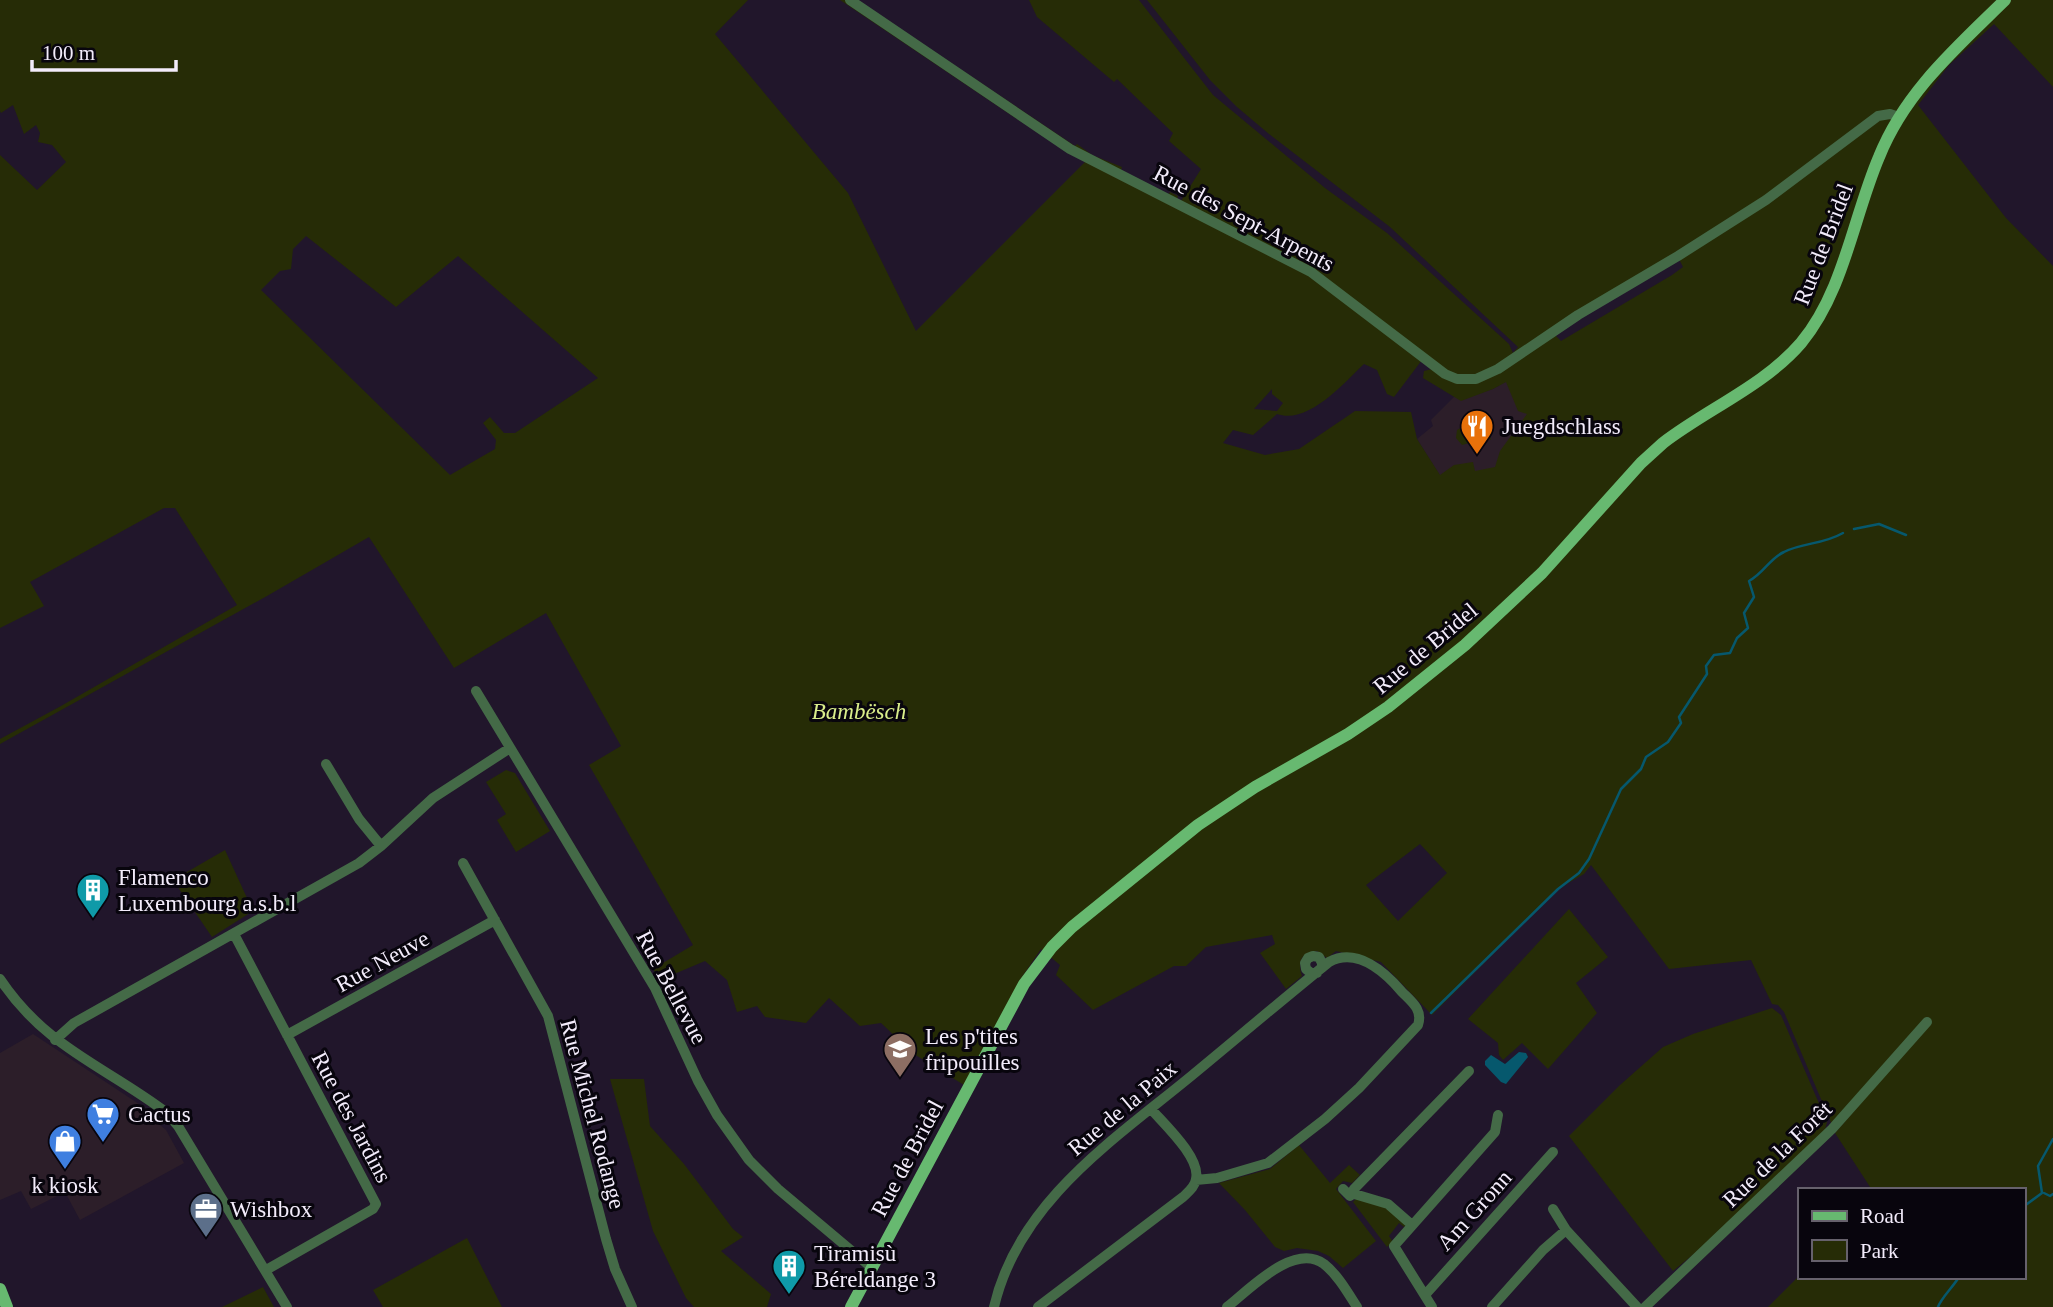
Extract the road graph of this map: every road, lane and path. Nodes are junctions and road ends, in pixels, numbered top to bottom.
1 (850, 0) edge
2 (2005, 0) edge
3 (1899, 117) junction
4 (475, 691) dead end
5 (510, 748) junction
6 (326, 764) dead end
7 (381, 846) junction
8 (463, 863) dead end
9 (495, 920) junction
10 (234, 934) junction
11 (0, 979) edge
12 (1927, 1022) dead end
13 (287, 1035) junction
14 (55, 1040) junction
15 (1469, 1071) dead end
16 (1151, 1109) junction
17 (1498, 1115) dead end
18 (1553, 1152) dead end
19 (1196, 1181) junction
20 (1553, 1209) dead end
21 (1412, 1225) junction
22 (1566, 1230) junction
23 (872, 1268) junction
24 (266, 1270) junction
25 (0, 1289) edge
26 (1424, 1295) junction
27 (7, 1307) edge
28 (287, 1307) edge
29 (632, 1307) edge
30 (851, 1307) edge
31 (994, 1307) edge
32 (1038, 1307) edge
33 (1227, 1307) edge
34 (1357, 1307) edge
35 (1432, 1307) edge
36 (1492, 1307) edge
37 (1637, 1307) edge
38 (1645, 1307) edge

1 - 3 street, Rue des Sept-Arpents
2 - 3 main road, Rue de Bridel
3 - 23 main road, Rue de Bridel
4 - 5 street, Rue Bellevue
5 - 7 street
5 - 23 street, Rue Bellevue
6 - 7 street
7 - 10 street
8 - 9 street, Rue Michel Rodange
9 - 13 street, Rue Neuve
9 - 29 street, Rue Michel Rodange
10 - 13 street, Rue des Jardins
10 - 14 street
11 - 14 street
12 - 38 street, Rue de la Forêt
13 - 24 street, Rue des Jardins
14 - 24 street
15 - 21 street, Am Gronn
16 - 19 street
16 - 19 street, Rue de la Paix
16 - 31 street, Rue de la Paix
17 - 21 street, Am Gronn
18 - 26 street, Am Gronn
19 - 32 street
20 - 22 street
21 - 26 street, Am Gronn
22 - 36 street
22 - 37 street
23 - 30 main road, Rue de Bridel
24 - 28 street
25 - 27 main road
26 - 35 street, Am Gronn
33 - 34 street

